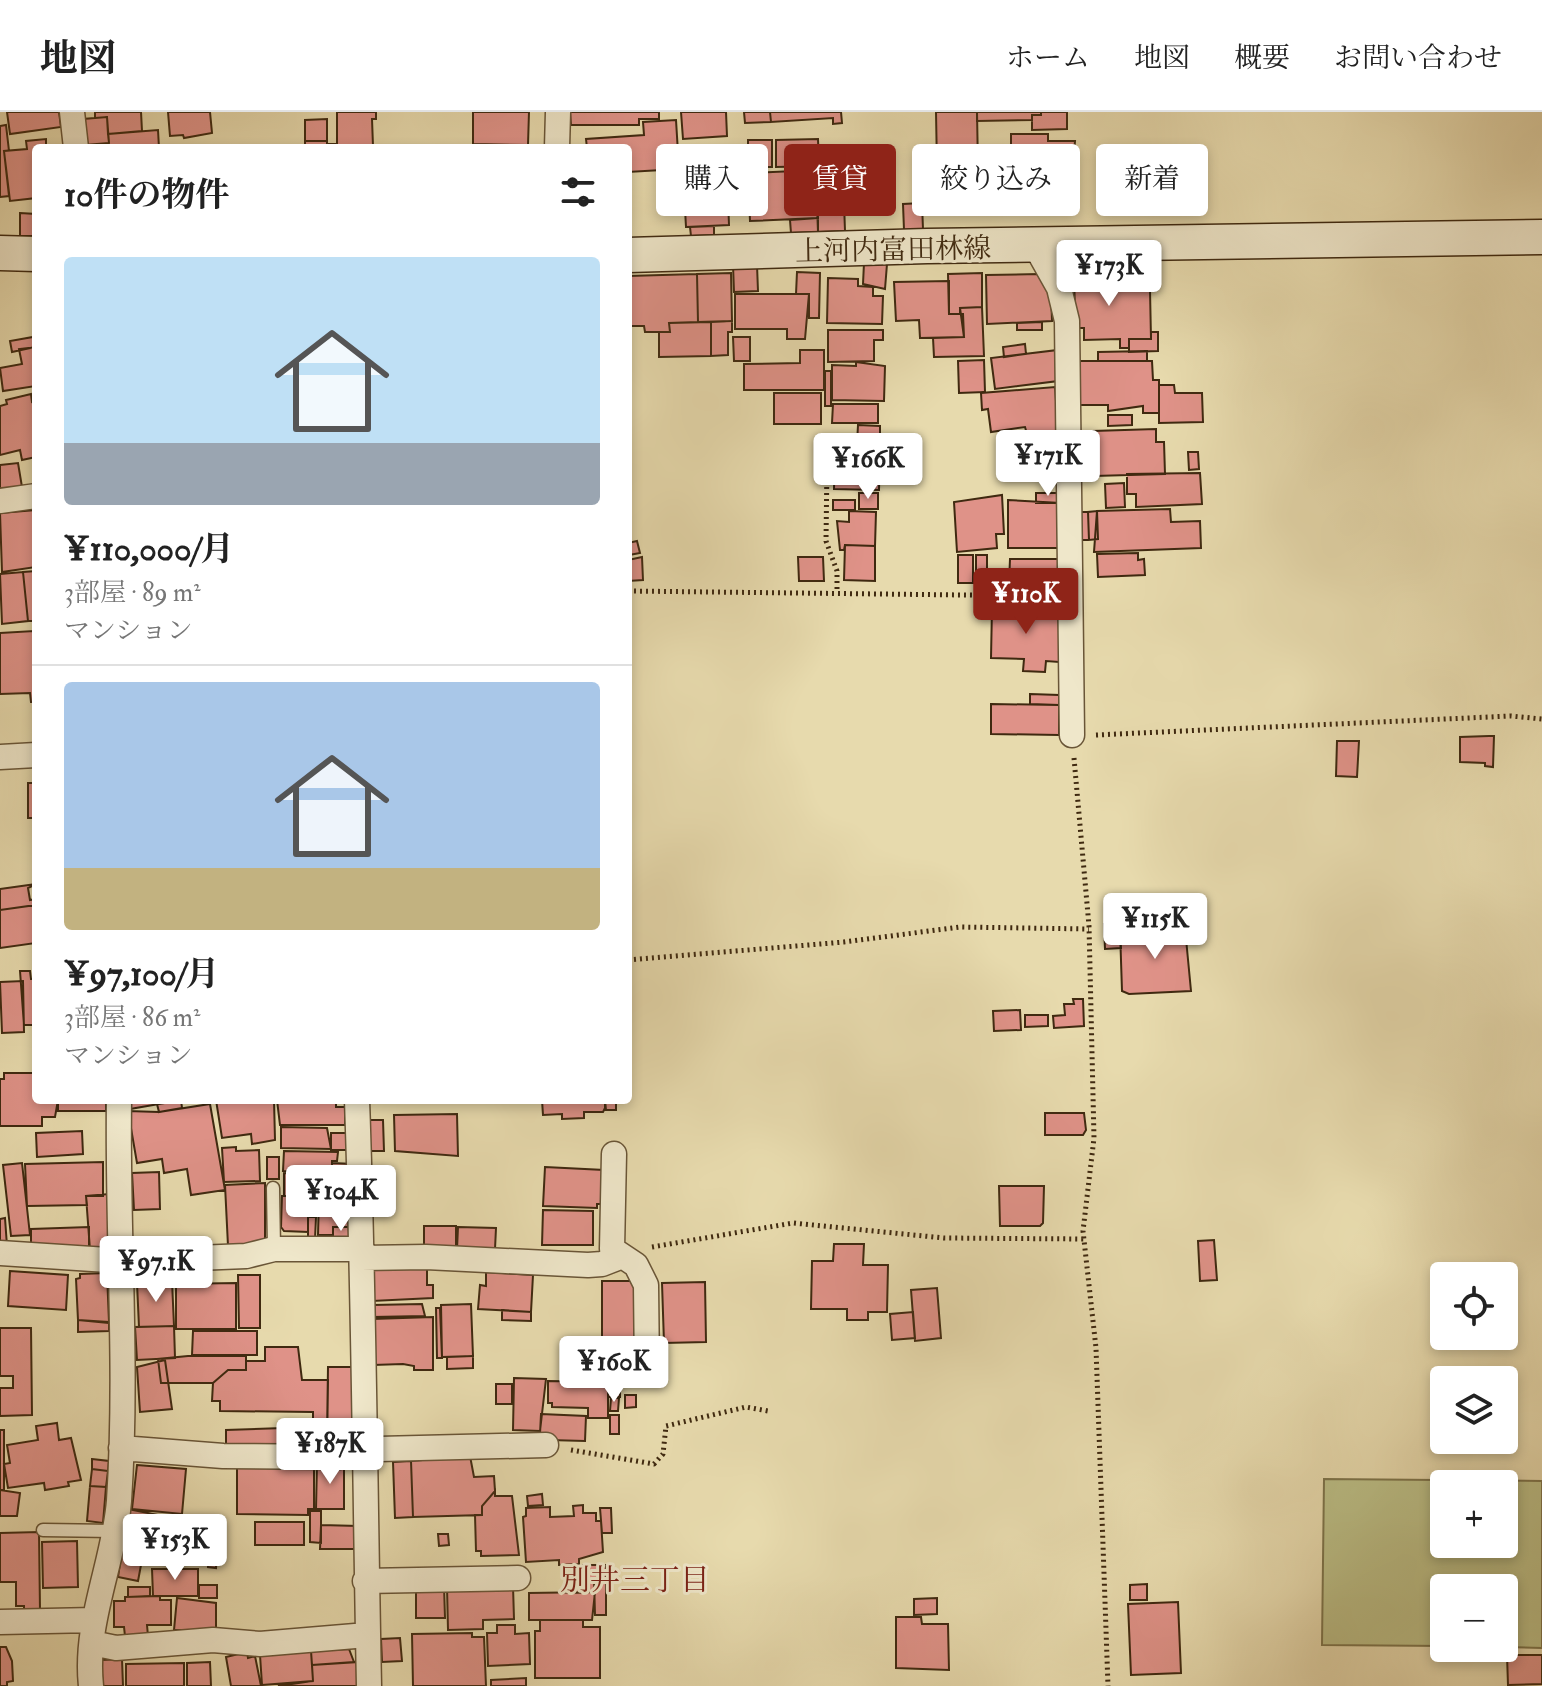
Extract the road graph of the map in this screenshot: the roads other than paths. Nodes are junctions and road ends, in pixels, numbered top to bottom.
1 (72, 112) edge
2 (558, 112) edge
3 (76, 144) edge
4 (557, 144) edge
5 (1542, 237) edge
6 (1036, 247) junction
7 (0, 253) edge
8 (32, 254) edge
9 (632, 255) edge
10 (32, 497) edge
11 (0, 501) edge
12 (1072, 735) road end
13 (32, 755) edge
14 (0, 757) edge
15 (119, 1104) edge
16 (357, 1104) edge
17 (614, 1154) dead end
18 (273, 1188) dead end
19 (274, 1249) junction
20 (0, 1253) edge
21 (362, 1254) junction
22 (620, 1257) junction
23 (123, 1261) junction
24 (647, 1372) dead end
25 (546, 1445) road end
26 (121, 1448) junction
27 (364, 1453) junction
28 (43, 1530) dead end
29 (114, 1531) junction
30 (518, 1578) dead end
31 (365, 1581) junction
32 (0, 1622) edge
33 (93, 1632) junction
34 (367, 1635) junction
35 (91, 1686) edge
36 (369, 1686) edge

1 - 3 street
2 - 4 street
5 - 6 main road, 上河内富田林線
6 - 9 main road, 上河内富田林線
6 - 12 street
7 - 8 main road
10 - 11 street
13 - 14 street
15 - 23 street
16 - 21 street
17 - 22 street
18 - 19 lane
19 - 21 street
19 - 23 street
20 - 23 street
21 - 22 street
21 - 27 street
22 - 24 street
23 - 26 street
25 - 27 street
26 - 27 street
26 - 29 street
27 - 31 street
28 - 29 lane
29 - 33 street
30 - 31 street
31 - 34 street
32 - 33 street
33 - 34 street
33 - 35 street
34 - 36 street

